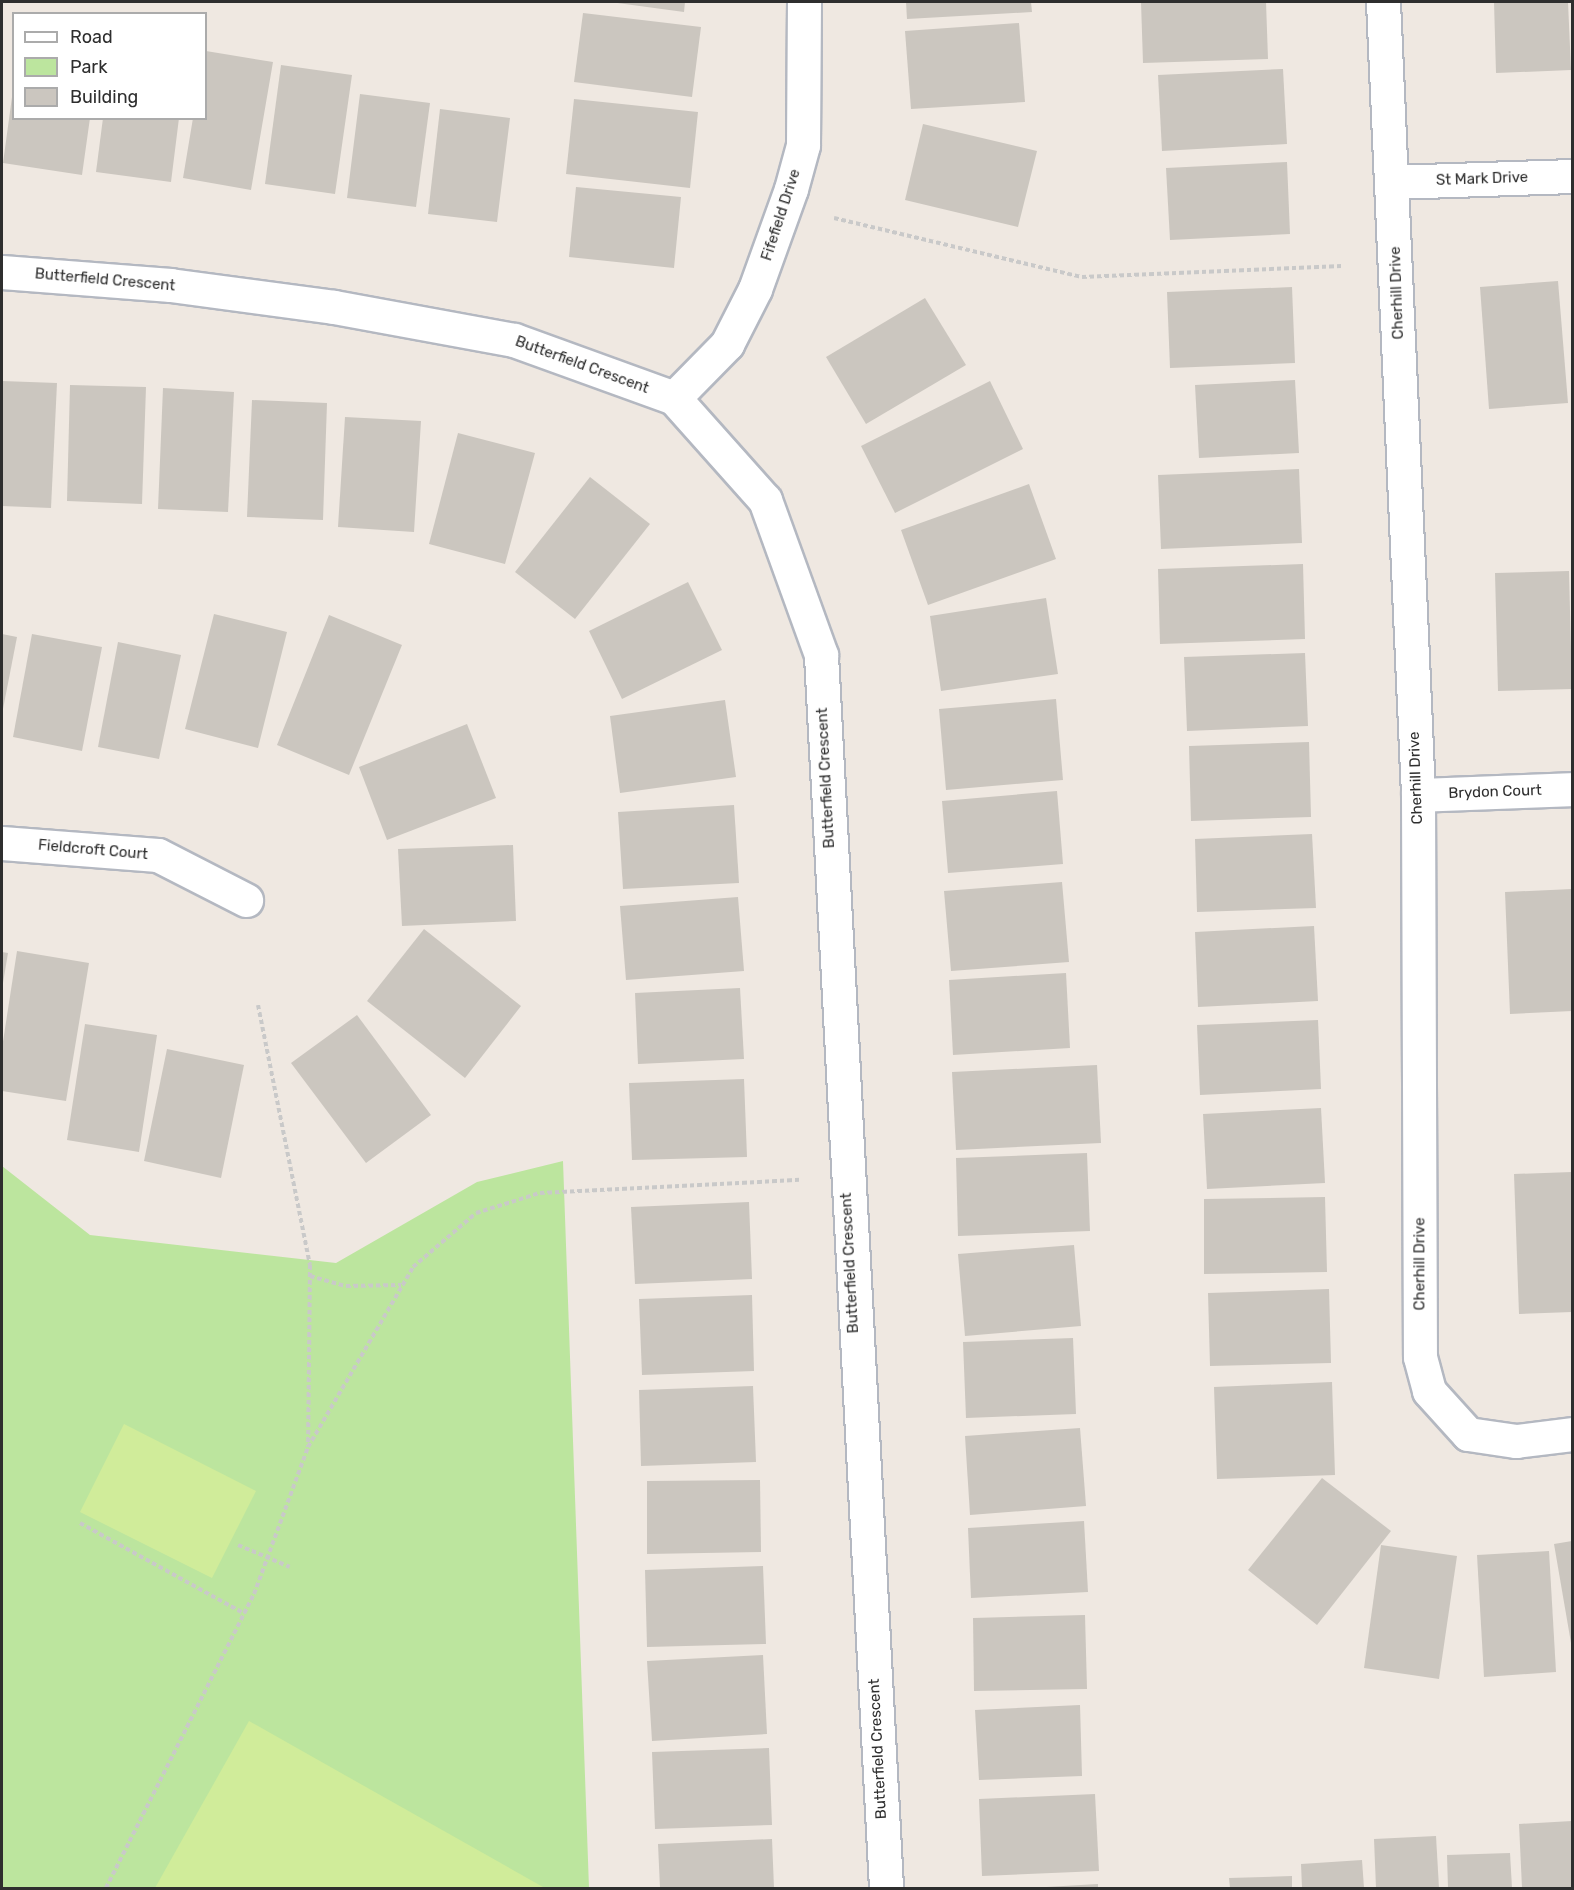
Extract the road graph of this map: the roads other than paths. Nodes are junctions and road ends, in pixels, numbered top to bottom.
1 (804, 2) edge
2 (1383, 2) edge
3 (1572, 176) edge
4 (1392, 182) junction
5 (2, 272) edge
6 (674, 398) junction
7 (1572, 789) edge
8 (1418, 795) junction
9 (2, 843) edge
10 (246, 900) dead end
11 (1572, 1434) edge
12 (886, 1888) edge

1 - 6 street, Fifefield Drive
2 - 4 street, Cherhill Drive
3 - 4 street, St Mark Drive
4 - 8 street, Cherhill Drive
5 - 6 street, Butterfield Crescent
6 - 12 street, Butterfield Crescent
7 - 8 street, Brydon Court
8 - 11 street, Cherhill Drive
9 - 10 street, Fieldcroft Court

